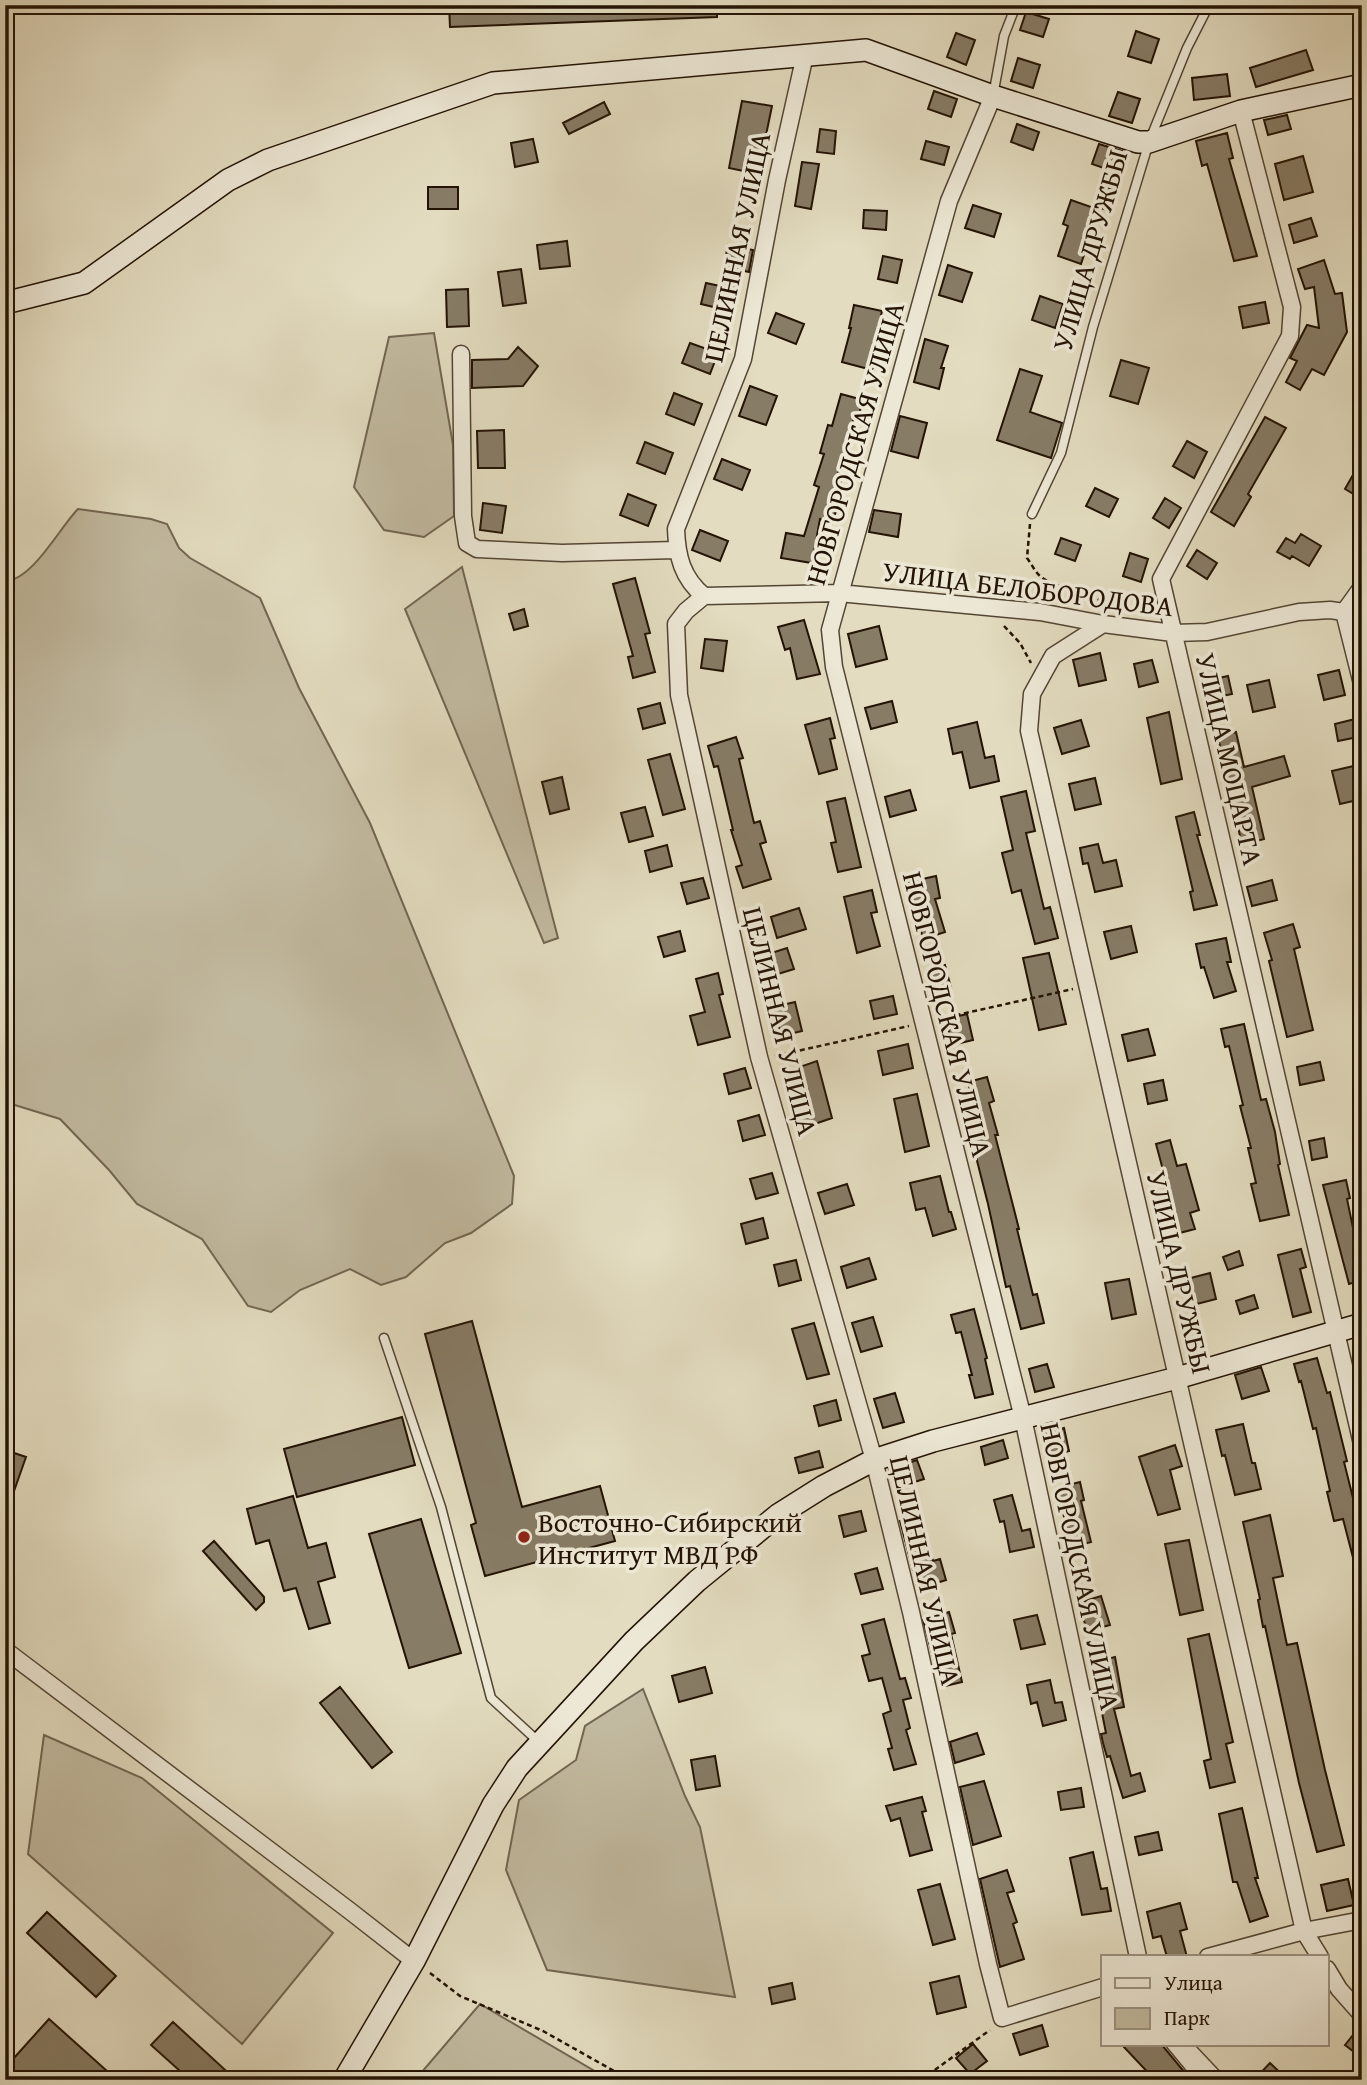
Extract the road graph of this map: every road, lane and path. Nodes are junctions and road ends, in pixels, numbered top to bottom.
1 (1016, 5) edge
2 (1209, 5) edge
3 (805, 55) junction
4 (1362, 85) edge
5 (993, 96) junction
6 (1241, 111) junction
7 (1149, 142) junction
8 (5, 303) edge
9 (461, 354) dead end
10 (1032, 514) joint
11 (676, 550) junction
12 (1362, 587) edge
13 (839, 593) junction
14 (704, 596) junction
15 (983, 606) junction
16 (1344, 612) junction
17 (1111, 625) junction
18 (1173, 633) junction
19 (1039, 682) junction
20 (1362, 684) edge
21 (1362, 1324) edge
22 (1337, 1331) junction
23 (384, 1338) dead end
24 (1177, 1378) junction
25 (1023, 1418) junction
26 (1362, 1444) edge
27 (874, 1460) junction
28 (5, 1650) edge
29 (540, 1743) junction
30 (1362, 1920) edge
31 (1304, 1931) junction
32 (1138, 1955) edge
33 (1215, 1955) edge
34 (1319, 1955) edge
35 (414, 1961) junction
36 (1328, 1971) edge
37 (1101, 1988) edge
38 (1362, 2014) edge
39 (1002, 2018) junction
40 (1172, 2046) edge
41 (1184, 2046) edge
42 (344, 2080) edge
43 (630, 2080) edge
44 (921, 2080) edge
45 (1200, 2080) edge
46 (1216, 2080) edge

1 - 5 lane
2 - 7 lane, УЛИЦА ДРУЖБЫ
3 - 5 street
3 - 8 street
3 - 11 street, ЦЕЛИННАЯ УЛИЦА
4 - 6 street
5 - 7 street
5 - 13 street, НОВГОРОДСКАЯ УЛИЦА
6 - 7 street
6 - 18 street, УЛИЦА МОЦАРТА
7 - 10 lane, УЛИЦА ДРУЖБЫ
9 - 11 street
10 - 17 path
11 - 14 street, ЦЕЛИННАЯ УЛИЦА
12 - 16 street
13 - 14 street, УЛИЦА БЕЛОБОРОДОВА
13 - 15 street, УЛИЦА БЕЛОБОРОДОВА
13 - 25 street, НОВГОРОДСКАЯ УЛИЦА
14 - 27 street, ЦЕЛИННАЯ УЛИЦА
15 - 17 street, УЛИЦА БЕЛОБОРОДОВА
15 - 19 path
16 - 18 street, УЛИЦА БЕЛОБОРОДОВА
16 - 20 street
17 - 18 street, УЛИЦА БЕЛОБОРОДОВА
17 - 19 street, УЛИЦА ДРУЖБЫ
18 - 22 street, УЛИЦА МОЦАРТА
19 - 24 street, УЛИЦА ДРУЖБЫ
21 - 22 street
22 - 24 street
22 - 26 street, УЛИЦА МОЦАРТА
23 - 29 lane
24 - 25 street
24 - 31 street, УЛИЦА ДРУЖБЫ
25 - 27 street
25 - 32 street, НОВГОРОДСКАЯ УЛИЦА
27 - 29 street
27 - 39 street, ЦЕЛИННАЯ УЛИЦА
28 - 35 street
29 - 35 street
30 - 31 street
31 - 33 street
31 - 34 street, УЛИЦА ДРУЖБЫ
35 - 42 street
35 - 43 path
36 - 38 street
37 - 39 street
39 - 44 path
40 - 45 lane
41 - 46 street

